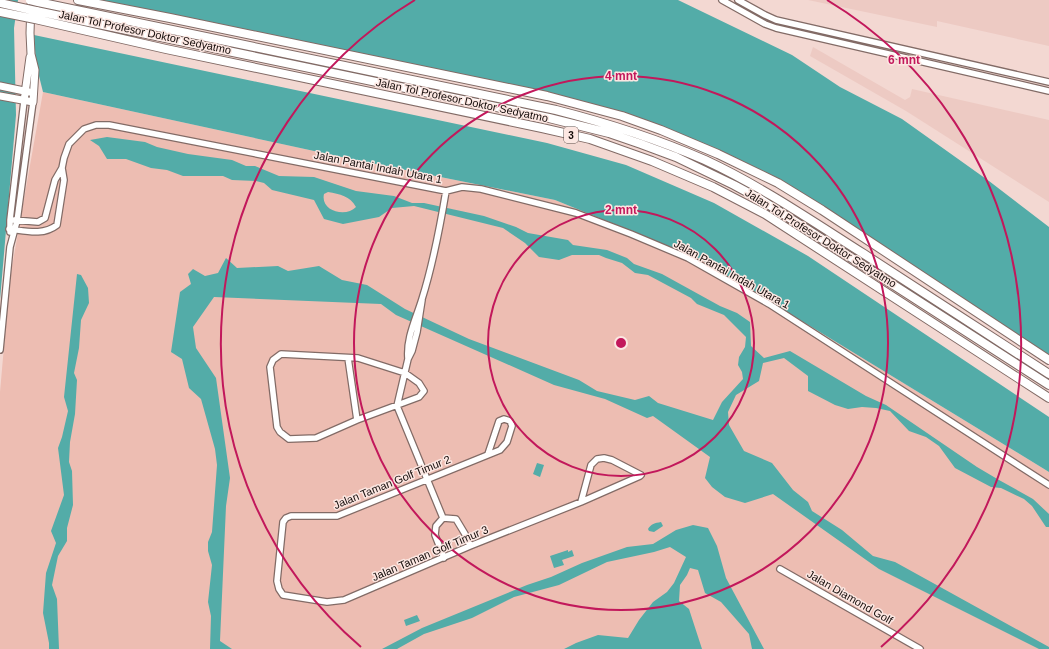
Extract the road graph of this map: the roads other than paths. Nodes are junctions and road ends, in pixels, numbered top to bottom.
1 (78, 0) edge
2 (722, 0) edge
3 (738, 0) edge
4 (33, 1) edge
5 (0, 3) edge
6 (0, 12) edge
7 (35, 15) junction
8 (31, 54) junction
9 (1049, 82) edge
10 (0, 86) edge
11 (22, 90) junction
12 (1049, 91) edge
13 (34, 92) junction
14 (0, 96) edge
15 (21, 101) junction
16 (32, 102) junction
17 (62, 168) junction
18 (446, 191) junction
19 (10, 220) junction
20 (17, 221) junction
21 (12, 229) junction
22 (0, 350) edge
23 (348, 358) junction
24 (1049, 360) edge
25 (406, 373) junction
26 (1049, 374) edge
27 (1049, 386) edge
28 (1049, 398) edge
29 (398, 406) junction
30 (357, 420) junction
31 (488, 454) junction
32 (427, 479) junction
33 (1049, 485) edge
34 (581, 502) junction
35 (443, 518) junction
36 (470, 546) junction
37 (444, 558) junction
38 (780, 569) dead end
39 (283, 595) joint
40 (910, 643) junction
41 (906, 649) edge
42 (920, 649) edge

1 - 24 highway, Jalan Tol Profesor Doktor Sedyatmo
2 - 12 street
3 - 9 street
4 - 8 main road
4 - 26 highway, Jalan Tol Profesor Doktor Sedyatmo / 3
5 - 7 highway, Jalan Tol Profesor Doktor Sedyatmo / 3, bridge
6 - 7 highway, Jalan Tol Profesor Doktor Sedyatmo / 3, bridge
7 - 27 highway, Jalan Tol Profesor Doktor Sedyatmo / 3
7 - 28 highway, Jalan Tol Profesor Doktor Sedyatmo / 3
8 - 11 main road
8 - 13 main road
10 - 11 main road
11 - 13 main road
11 - 15 main road
13 - 16 main road
14 - 15 main road
15 - 16 main road
15 - 19 street
16 - 20 street
17 - 18 street, Jalan Pantai Indah Utara 1
17 - 20 street, Jalan Pantai Indah Utara 1
17 - 21 street, Jalan Pantai Indah Utara 1
18 - 25 street
18 - 33 street, Jalan Pantai Indah Utara 1
19 - 20 street, Jalan Pantai Indah Utara 1
19 - 21 street
20 - 21 street
21 - 22 street
23 - 25 street
23 - 30 street
23 - 30 street
25 - 29 street
25 - 29 street
29 - 30 street
29 - 32 street
31 - 31 street, Jalan Taman Golf Timur 2
31 - 32 street, Jalan Taman Golf Timur 2
32 - 35 street
32 - 39 street, Jalan Taman Golf Timur 2
34 - 34 street, Jalan Taman Golf Timur 3
34 - 36 street, Jalan Taman Golf Timur 3
35 - 36 street
35 - 37 street
36 - 37 street, Jalan Taman Golf Timur 3
37 - 39 street, Jalan Taman Golf Timur 3
38 - 40 street, Jalan Diamond Golf
40 - 41 street
40 - 42 street, Jalan Diamond Golf

